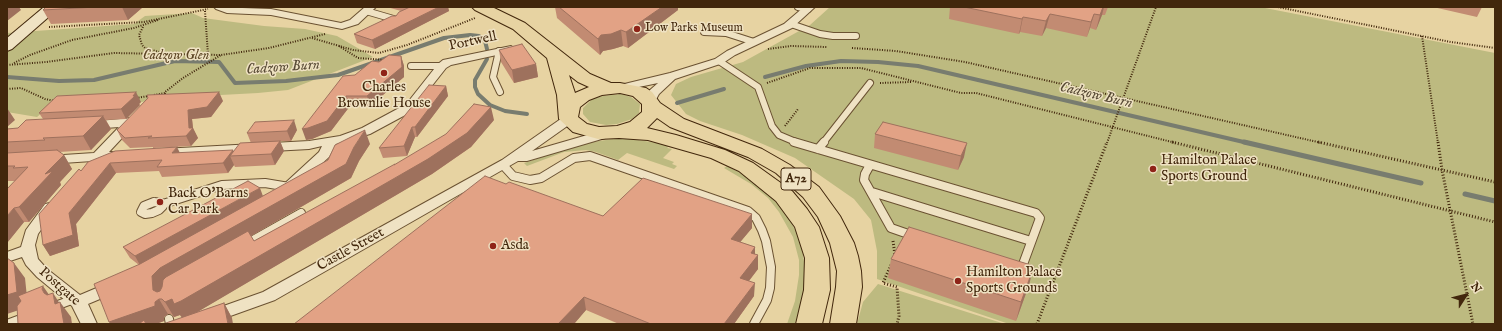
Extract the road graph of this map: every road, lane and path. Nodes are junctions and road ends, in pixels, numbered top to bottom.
1 (54, 7) edge
2 (1156, 7) edge
3 (1278, 7) edge
4 (215, 8) edge
5 (806, 8) edge
6 (368, 9) edge
7 (205, 11) junction
8 (480, 12) edge
9 (162, 18) junction
10 (397, 20) edge
11 (791, 24) junction
12 (143, 26) junction
13 (35, 27) junction
14 (336, 29) junction
15 (704, 32) dead end
16 (856, 36) dead end
17 (1422, 36) junction
18 (312, 38) junction
19 (754, 42) junction
20 (335, 44) junction
21 (7, 46) edge
22 (834, 48) dead end
23 (849, 48) dead end
24 (1495, 48) edge
25 (511, 49) edge
26 (763, 49) dead end
27 (499, 51) junction
28 (163, 53) junction
29 (208, 55) junction
30 (221, 55) junction
31 (555, 56) junction
32 (719, 61) junction
33 (7, 64) edge
34 (13, 64) junction
35 (411, 66) joint
36 (442, 66) junction
37 (673, 76) junction
38 (915, 82) junction
39 (870, 83) joint
40 (756, 85) junction
41 (614, 88) junction
42 (7, 89) edge
43 (500, 92) dead end
44 (166, 93) junction
45 (132, 98) edge
46 (1124, 98) junction
47 (56, 101) edge
48 (651, 103) junction
49 (146, 107) joint
50 (798, 109) dead end
51 (569, 115) junction
52 (130, 123) junction
53 (78, 126) edge
54 (1112, 128) junction
55 (614, 132) junction
56 (779, 135) junction
57 (331, 142) junction
58 (818, 149) junction
59 (134, 154) edge
60 (150, 154) edge
61 (98, 157) junction
62 (37, 160) edge
63 (505, 164) junction
64 (870, 165) junction
65 (1442, 170) junction
66 (82, 172) edge
67 (1495, 182) edge
68 (289, 187) junction
69 (872, 192) junction
70 (58, 199) edge
71 (275, 199) edge
72 (163, 204) dead end
73 (1451, 211) junction
74 (301, 213) dead end
75 (1495, 222) edge
76 (890, 228) junction
77 (919, 238) edge
78 (1031, 241) junction
79 (241, 247) edge
80 (28, 250) junction
81 (7, 257) edge
82 (1006, 266) edge
83 (124, 283) edge
84 (76, 301) junction
85 (58, 305) edge
86 (27, 316) edge
87 (7, 324) edge
88 (89, 324) edge
89 (190, 324) edge
90 (754, 324) edge
91 (809, 324) edge
92 (843, 324) edge
93 (896, 324) edge
94 (1038, 324) edge
95 (1473, 324) edge

1 - 13 main road
2 - 46 path
3 - 17 path
4 - 7 path
4 - 14 street
5 - 11 street
6 - 10 lane
6 - 14 street
7 - 9 path
7 - 29 path
8 - 20 path
8 - 31 main road, A72
9 - 12 path
9 - 13 path
11 - 16 lane
11 - 19 street
12 - 28 path
12 - 34 path
13 - 21 main road
14 - 18 path
14 - 20 path
15 - 19 lane
17 - 24 path
17 - 65 path
18 - 20 path
18 - 30 path
19 - 32 street
20 - 35 path
22 - 26 path
23 - 46 path
25 - 27 street, Portwell
27 - 36 street, Portwell
27 - 43 lane
28 - 29 path
28 - 34 path
29 - 30 path
30 - 44 path
31 - 41 main road, A72
31 - 51 main road
32 - 37 street
32 - 40 lane
33 - 34 path
35 - 36 lane
36 - 57 street
37 - 41 street
37 - 48 street
38 - 39 path
38 - 40 path
38 - 54 path
39 - 58 lane
40 - 56 lane
41 - 48 main road, A72
41 - 51 main road, A72
42 - 47 path
44 - 45 path
44 - 49 path
46 - 54 path
46 - 65 path
48 - 55 main road, A72
48 - 92 main road, A72
49 - 52 street
50 - 56 path
51 - 55 main road, A72
51 - 63 street, Castle Street
52 - 53 street
52 - 61 street
54 - 73 path
54 - 94 path
55 - 63 street, Castle Street
55 - 91 main road, A72
56 - 58 lane
57 - 60 street
57 - 68 street
58 - 64 lane
59 - 61 street
61 - 62 street
61 - 66 street
63 - 89 street, Castle Street
63 - 90 lane
64 - 69 lane
64 - 78 lane
65 - 67 path
65 - 73 path
68 - 71 street
68 - 72 lane
69 - 76 lane
69 - 78 lane
70 - 80 street
73 - 75 path
73 - 95 path
74 - 79 lane
76 - 77 lane
76 - 93 path
78 - 82 lane
80 - 81 street
80 - 84 street, Postgate
83 - 84 street
84 - 85 lane
84 - 88 street, Postgate
86 - 87 lane

